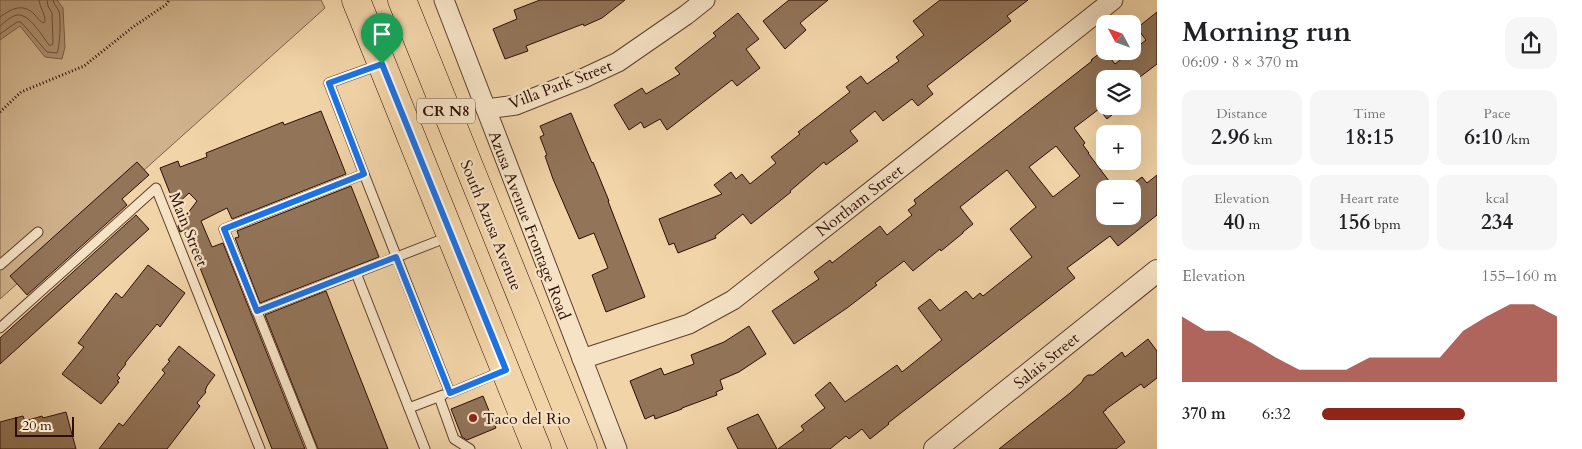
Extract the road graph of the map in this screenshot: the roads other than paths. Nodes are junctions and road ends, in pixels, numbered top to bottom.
1 (356, 0) edge
2 (402, 0) edge
3 (444, 0) edge
4 (705, 0) edge
5 (1113, 0) edge
6 (382, 64) junction
7 (486, 109) junction
8 (364, 174) junction
9 (490, 221) junction
10 (38, 232) dead end
11 (450, 236) junction
12 (396, 257) junction
13 (0, 265) edge
14 (1157, 270) edge
15 (356, 273) junction
16 (257, 311) junction
17 (0, 328) edge
18 (582, 359) junction
19 (506, 370) junction
20 (450, 393) junction
21 (439, 397) junction
22 (409, 408) junction
23 (260, 449) edge
24 (312, 449) edge
25 (425, 449) edge
26 (470, 449) edge
27 (537, 449) edge
28 (583, 449) edge
29 (617, 449) edge
30 (936, 449) edge

1 - 6 main road, CR N8
2 - 9 main road, South Azusa Avenue / CR N8
3 - 7 street, Azusa Avenue Frontage Road
4 - 7 street, Villa Park Street
5 - 18 street, Northam Street
6 - 8 lane
6 - 11 main road, CR N8
7 - 18 street, Azusa Avenue Frontage Road
8 - 12 lane
8 - 16 lane
9 - 11 main road
9 - 28 main road, South Azusa Avenue / CR N8
10 - 13 lane
11 - 12 lane
11 - 19 main road, CR N8
12 - 15 lane
12 - 20 lane
14 - 30 street, Salais Street
15 - 16 lane
15 - 22 lane
16 - 24 lane
17 - 23 lane, Main Street
18 - 29 street, Azusa Avenue Frontage Road
19 - 20 lane
19 - 27 main road, CR N8
20 - 21 lane
21 - 22 lane
21 - 26 lane
22 - 25 lane

